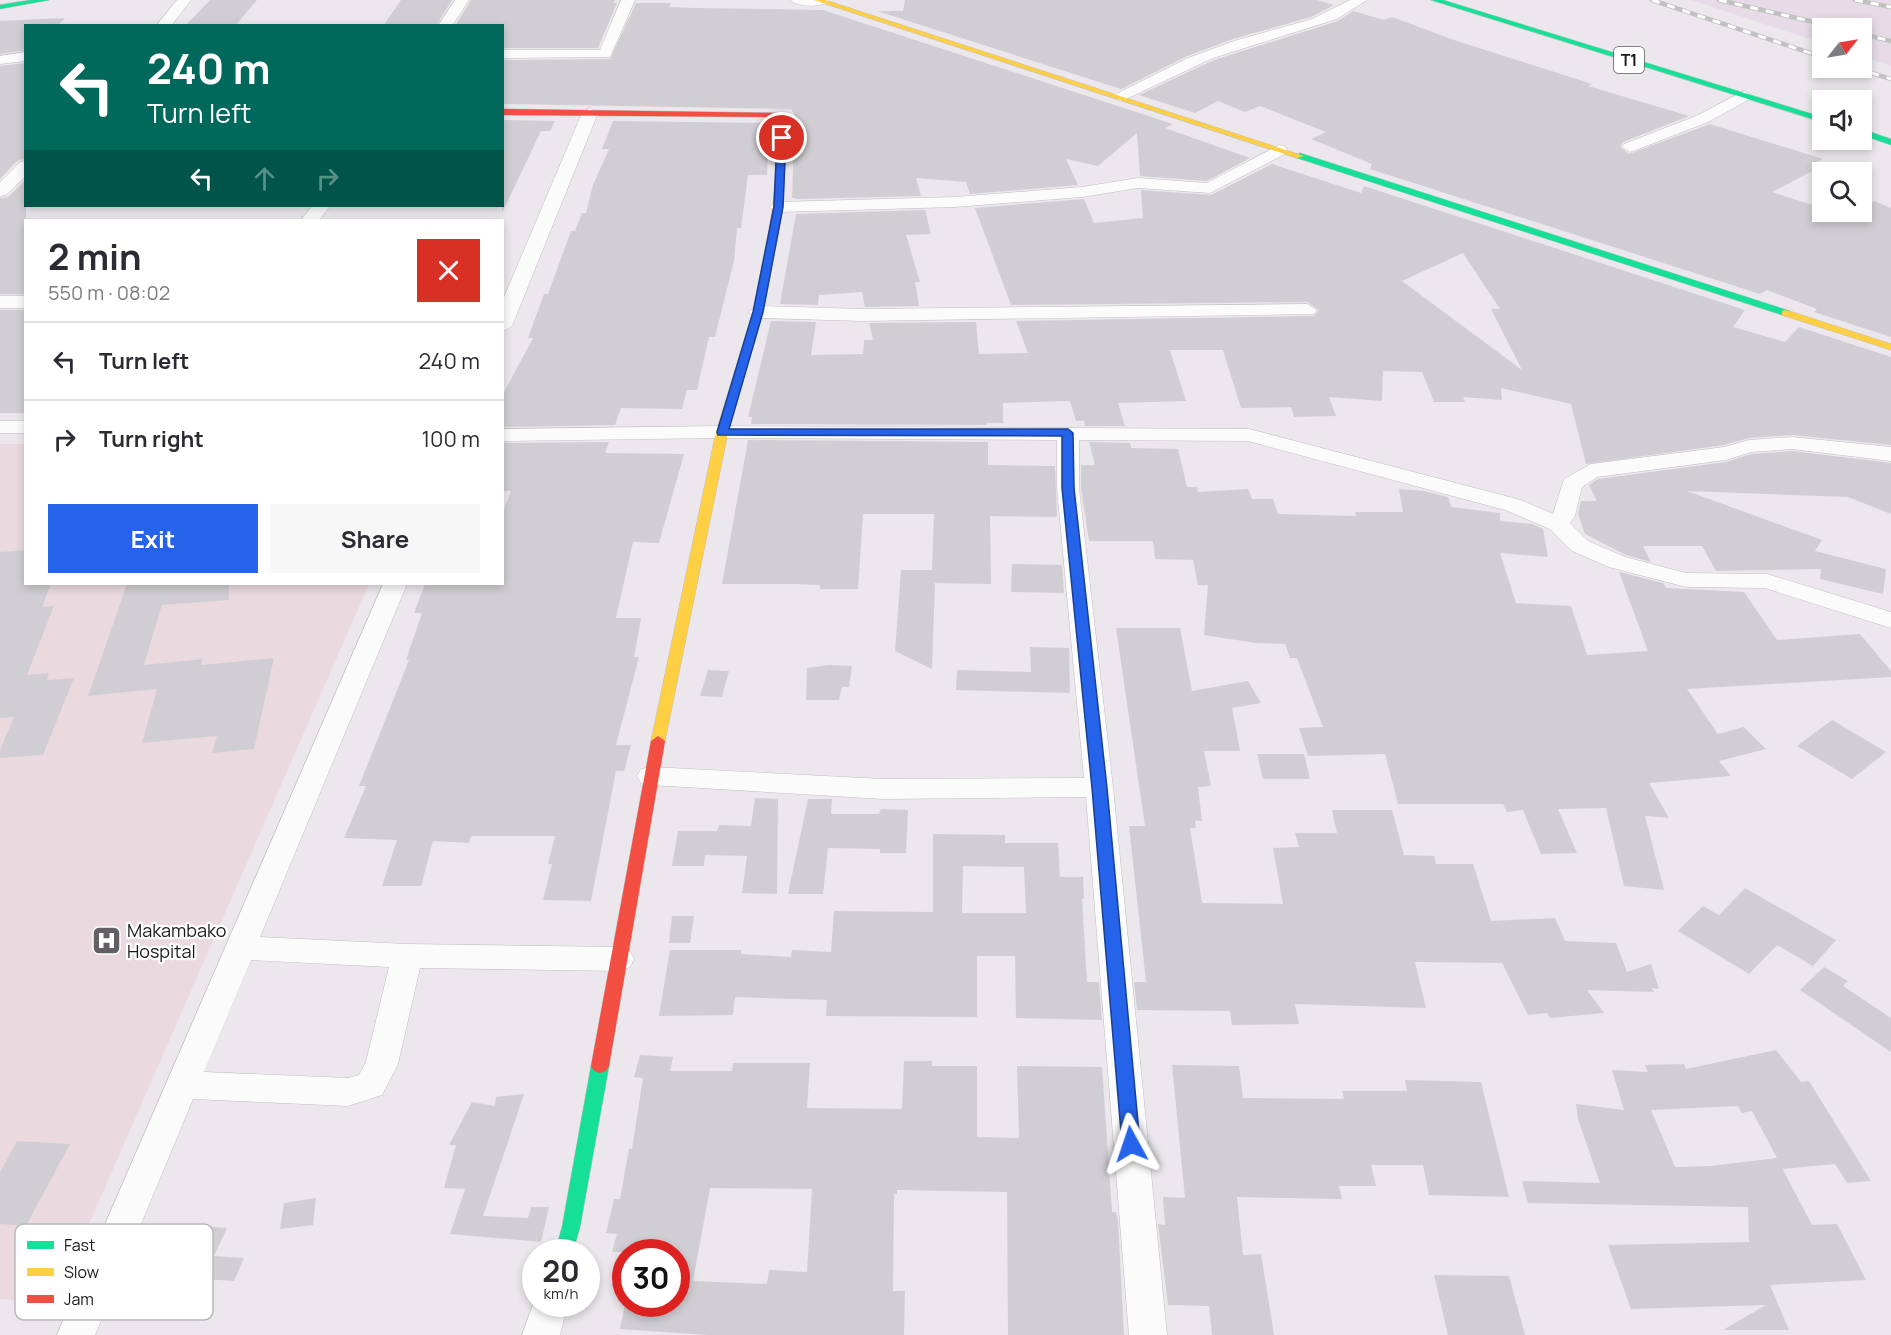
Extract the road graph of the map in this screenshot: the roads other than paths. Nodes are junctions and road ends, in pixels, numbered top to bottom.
1 (45, 0) edge
2 (184, 0) edge
3 (462, 0) edge
4 (628, 0) edge
5 (797, 0) edge
6 (1360, 0) edge
7 (1435, 0) edge
8 (820, 1) edge
9 (0, 7) edge
10 (164, 24) edge
11 (446, 24) edge
12 (504, 54) edge
13 (24, 56) edge
14 (0, 60) edge
15 (1120, 96) junction
16 (1744, 96) junction
17 (504, 112) edge
18 (590, 112) junction
19 (1812, 117) edge
20 (1872, 135) edge
21 (1891, 142) edge
22 (1630, 147) dead end
23 (1280, 150) junction
24 (770, 164) dead end
25 (24, 168) edge
26 (0, 190) edge
27 (320, 207) edge
28 (778, 207) junction
29 (311, 219) edge
30 (0, 302) edge
31 (24, 302) edge
32 (1307, 309) dead end
33 (758, 312) junction
34 (504, 322) edge
35 (1891, 347) edge
36 (736, 411) dead end
37 (0, 427) edge
38 (24, 428) edge
39 (722, 432) junction
40 (1068, 433) junction
41 (504, 435) edge
42 (1891, 454) edge
43 (1558, 524) junction
44 (395, 585) edge
45 (1891, 620) edge
46 (651, 776) junction
47 (1099, 788) junction
48 (241, 948) junction
49 (407, 956) junction
50 (619, 959) junction
51 (182, 1085) junction
52 (123, 1224) edge
53 (568, 1239) edge
54 (547, 1317) edge
55 (82, 1320) edge
56 (76, 1335) edge
57 (542, 1335) edge
58 (1148, 1335) edge

1 - 9 main road
2 - 10 street
3 - 11 street
4 - 12 street
5 - 8 street
6 - 15 street
7 - 16 main road, T1
8 - 15 main road
13 - 14 street
15 - 23 main road
16 - 19 main road, T1
16 - 22 street
17 - 18 main road
18 - 28 main road
18 - 34 street
20 - 21 main road
23 - 28 street
23 - 35 main road
24 - 28 street
25 - 26 street
27 - 29 street
28 - 33 street
30 - 31 street
32 - 33 street
33 - 36 street
33 - 39 main road
37 - 38 street
39 - 40 street
39 - 41 street
39 - 46 main road
40 - 43 street
40 - 47 street
42 - 43 street
43 - 45 street
44 - 48 street
46 - 47 street
46 - 50 main road
47 - 58 street
48 - 49 street
48 - 51 street
49 - 50 street
49 - 51 street
50 - 53 main road
51 - 52 street
54 - 57 street
55 - 56 street

